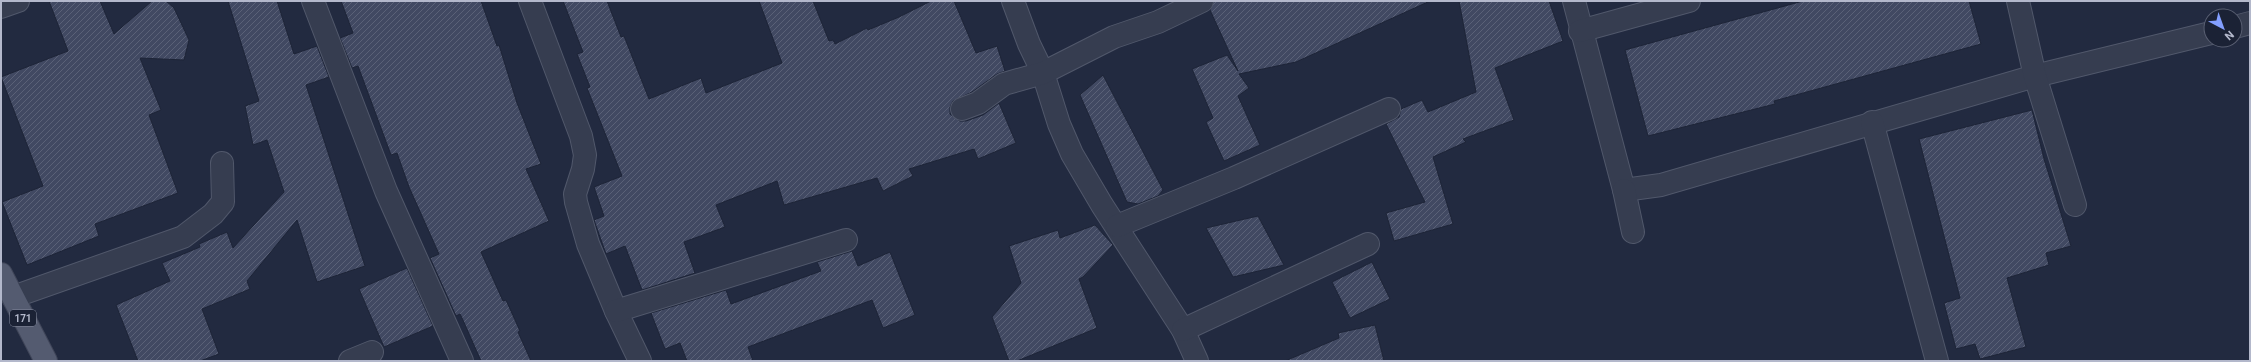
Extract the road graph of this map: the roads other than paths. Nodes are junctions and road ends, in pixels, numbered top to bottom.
1 (18, 1) edge
2 (314, 1) edge
3 (530, 1) edge
4 (1013, 1) edge
5 (1202, 1) edge
6 (1574, 1) edge
7 (1689, 1) edge
8 (2018, 1) edge
9 (1, 7) edge
10 (1580, 31) junction
11 (2203, 35) edge
12 (1043, 72) junction
13 (2035, 76) junction
14 (962, 109) dead end
15 (1389, 109) dead end
16 (1872, 122) junction
17 (222, 163) dead end
18 (1624, 190) junction
19 (2075, 205) dead end
20 (1117, 226) junction
21 (1633, 232) dead end
22 (846, 240) dead end
23 (1368, 244) dead end
24 (1, 274) edge
25 (13, 297) junction
26 (616, 311) junction
27 (1183, 330) junction
28 (372, 352) dead end
29 (46, 361) edge
30 (350, 361) edge
31 (462, 361) edge
32 (640, 361) edge
33 (1197, 361) edge
34 (1937, 361) edge

1 - 9 street
2 - 31 street
3 - 26 street
4 - 12 street
5 - 12 street
6 - 10 street
7 - 10 street
8 - 13 street
10 - 18 street
11 - 13 street
12 - 14 street
12 - 20 street
13 - 16 street
13 - 19 street
15 - 20 street
16 - 18 street
16 - 34 street
17 - 25 street
18 - 21 street
20 - 27 street
22 - 26 street
23 - 27 street
24 - 25 main road, 171
25 - 29 main road, 171
26 - 32 street
27 - 33 street
28 - 30 street

